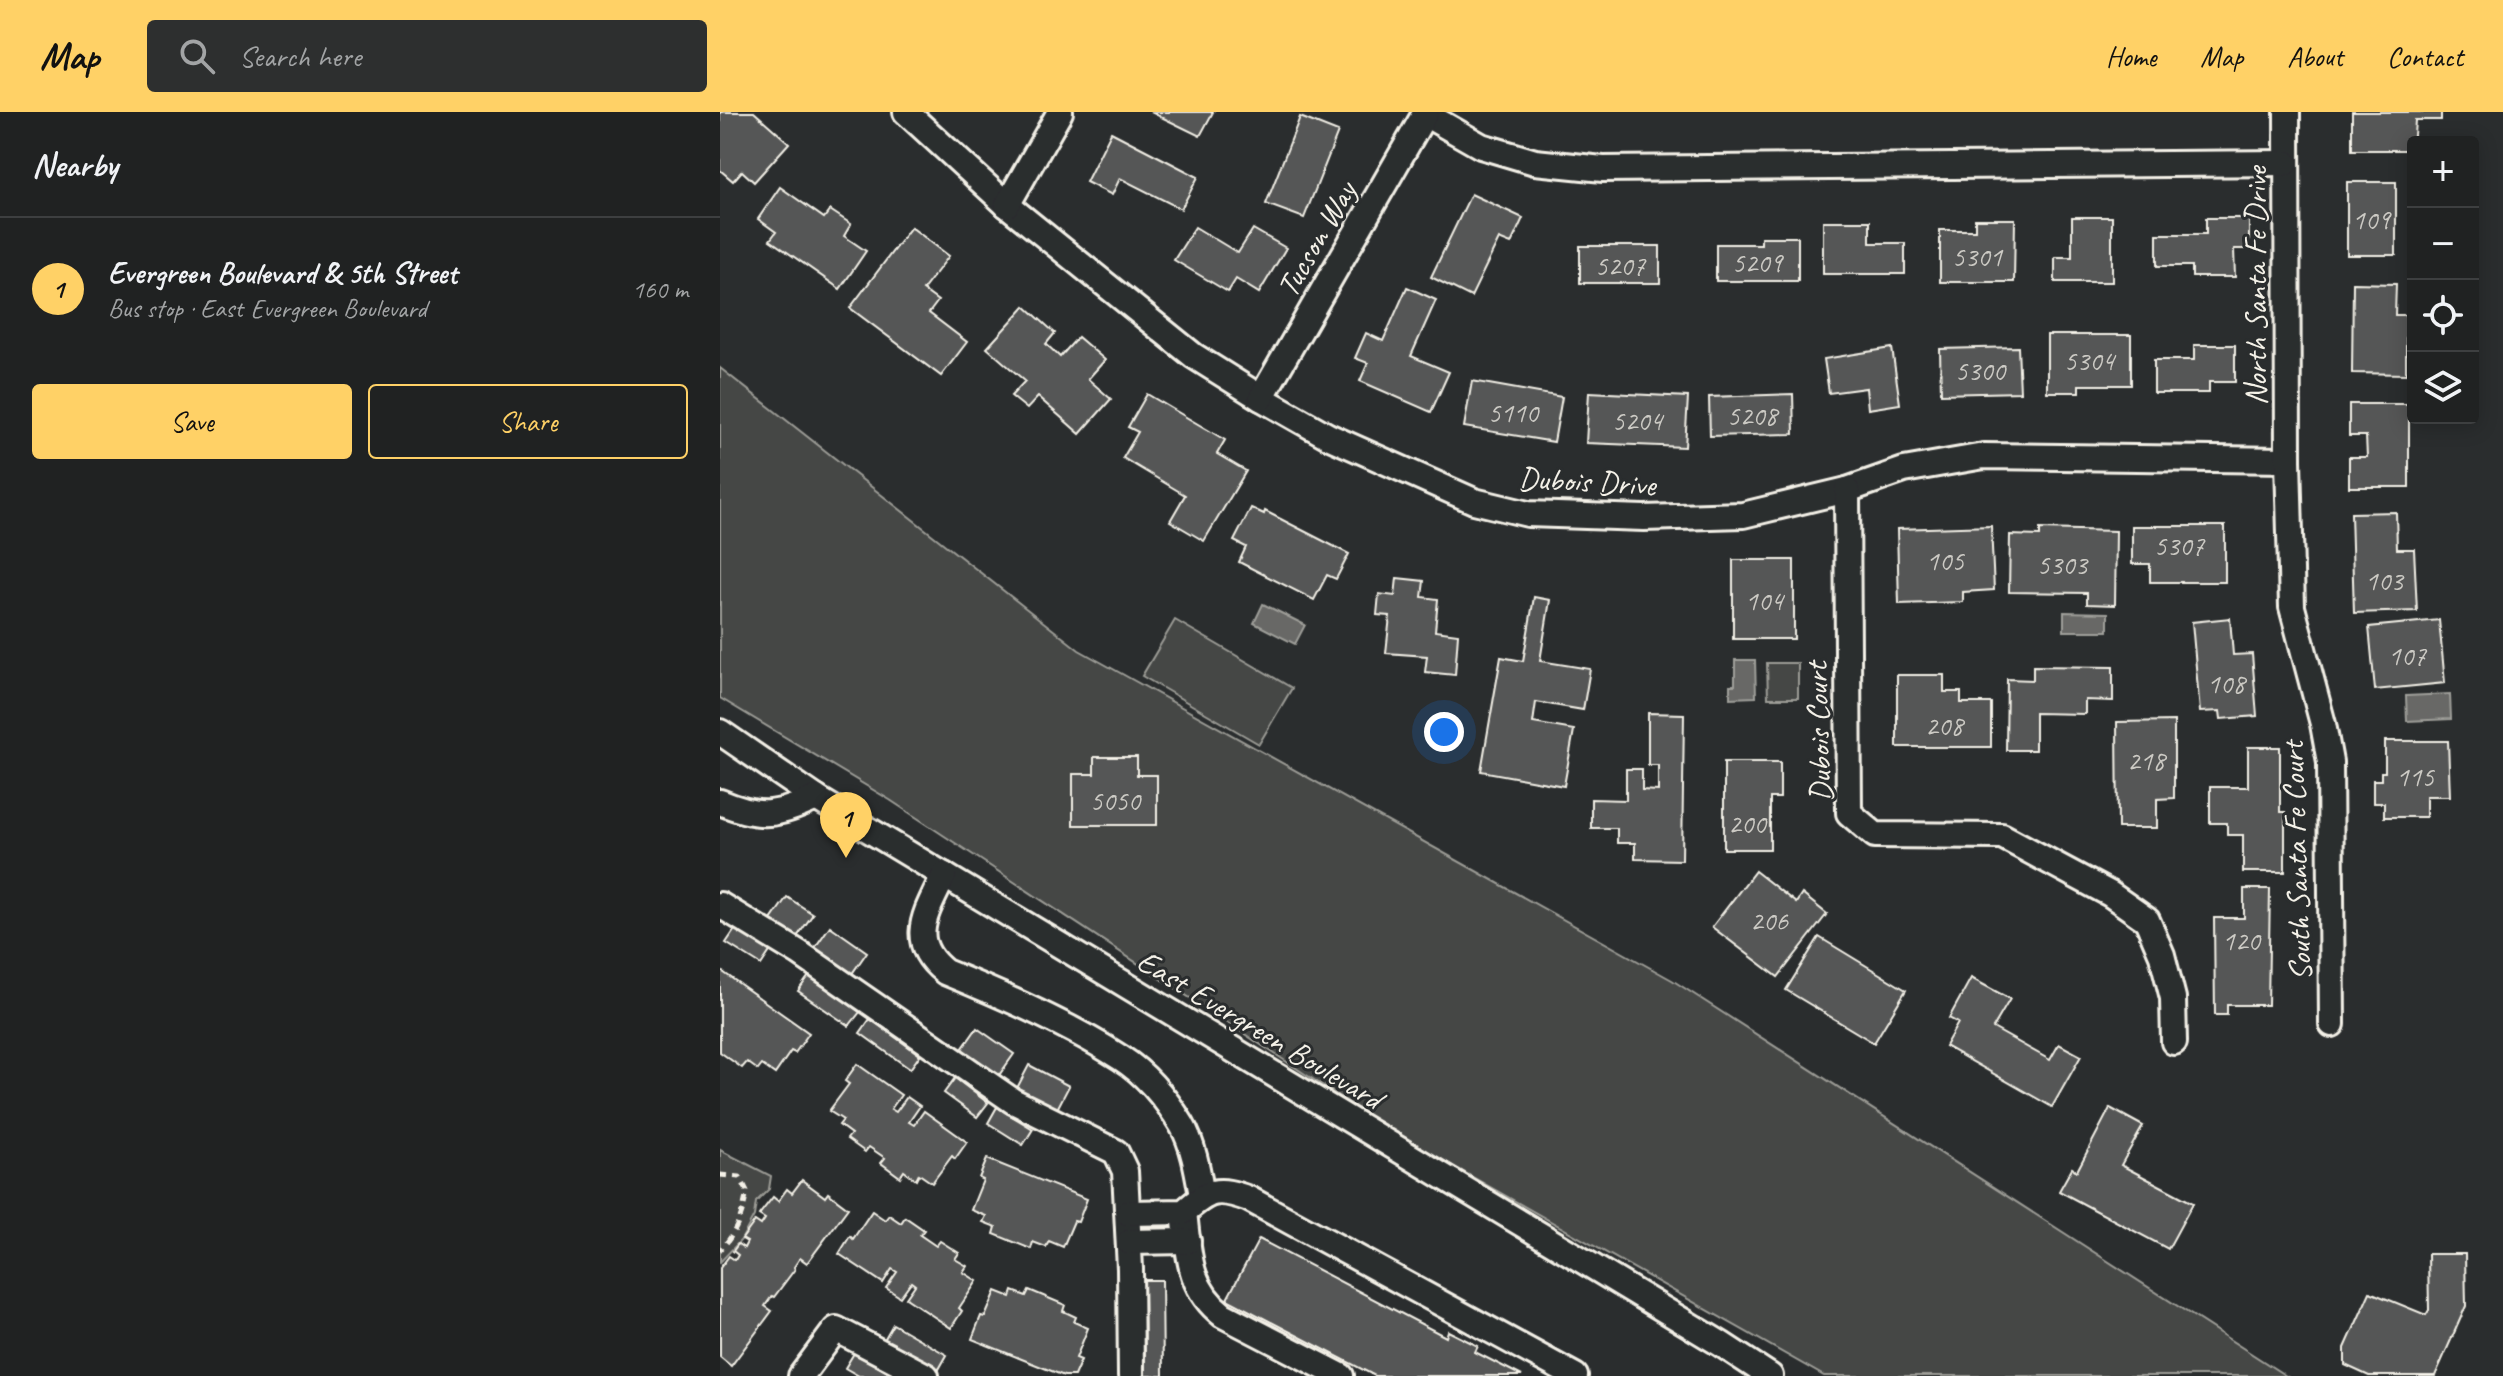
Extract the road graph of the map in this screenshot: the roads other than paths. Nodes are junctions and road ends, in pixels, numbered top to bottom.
1 (906, 112) edge
2 (1060, 112) edge
3 (2287, 112) edge
4 (1426, 113) edge
5 (2286, 163) junction
6 (1007, 205) junction
7 (1261, 398) junction
8 (2288, 460) junction
9 (1847, 490) junction
10 (720, 732) edge
11 (816, 798) junction
12 (720, 802) edge
13 (944, 875) junction
14 (720, 905) edge
15 (2332, 1024) dead end
16 (2174, 1042) dead end
17 (1193, 1204) junction
18 (1128, 1213) junction
19 (1188, 1241) junction
20 (1129, 1242) junction
21 (801, 1376) edge
22 (926, 1376) edge
23 (1131, 1376) edge
24 (1341, 1376) edge
25 (1575, 1376) edge
26 (1770, 1376) edge

1 - 6 street, Dubois Drive
2 - 6 street
3 - 5 street, North Santa Fe Drive
4 - 5 street
4 - 7 street, Tucson Way
5 - 8 street, North Santa Fe Drive
6 - 7 street, Dubois Drive
7 - 9 street, Dubois Drive
8 - 9 street, Dubois Drive
8 - 15 street, South Santa Fe Court
9 - 16 street, Dubois Court
10 - 11 street, East Evergreen Boulevard
11 - 12 street
11 - 13 street, East Evergreen Boulevard
13 - 17 street
13 - 26 street, East Evergreen Boulevard
14 - 18 street
17 - 18 street
17 - 19 street
17 - 25 street
18 - 20 street
19 - 20 street
19 - 24 street
20 - 23 street
21 - 22 street

